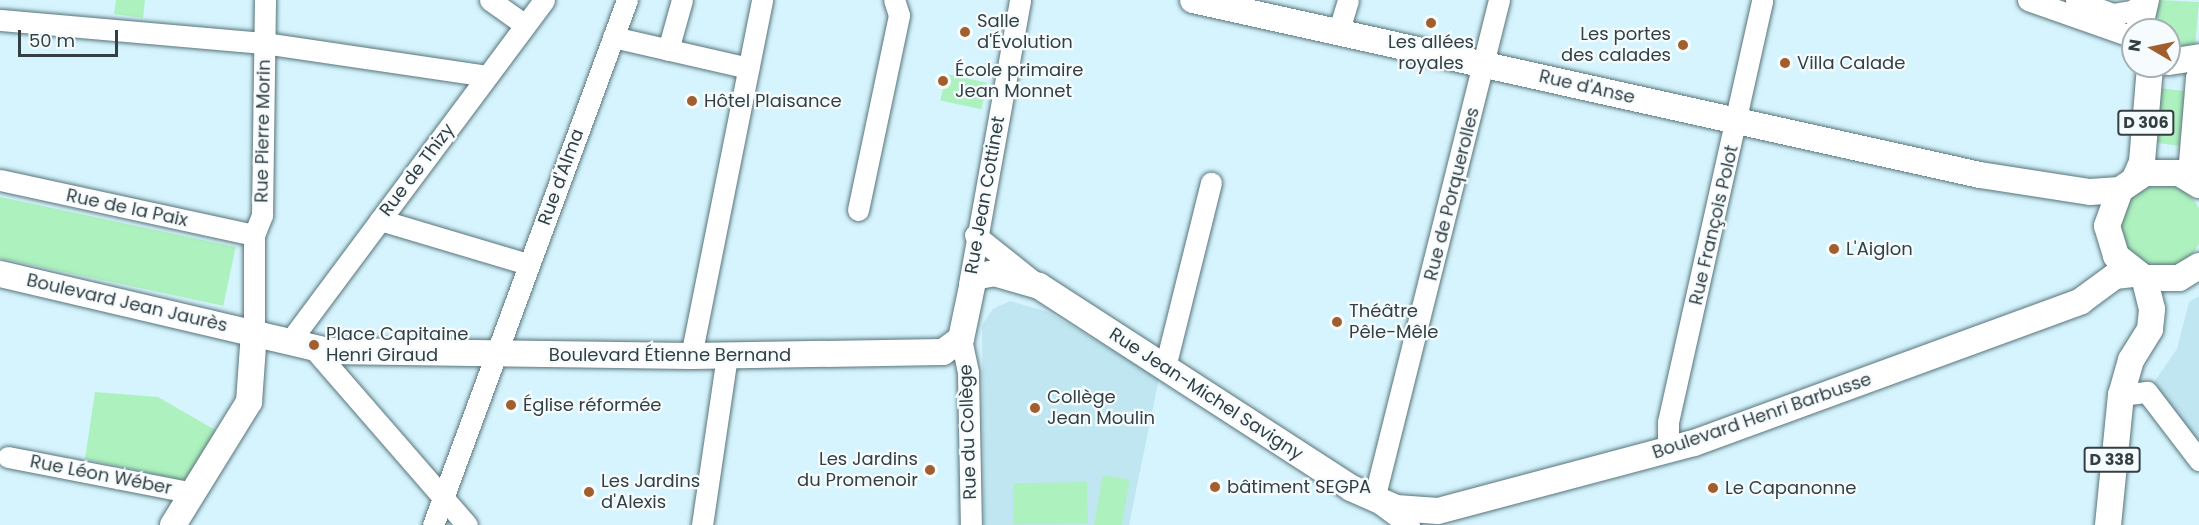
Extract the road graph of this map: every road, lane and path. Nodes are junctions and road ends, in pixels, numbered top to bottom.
1 (265, 0) edge
2 (490, 0) edge
3 (544, 0) edge
4 (627, 0) edge
5 (682, 0) edge
6 (762, 0) edge
7 (894, 0) edge
8 (1020, 0) edge
9 (1193, 0) edge
10 (1348, 0) edge
11 (1499, 0) edge
12 (1762, 0) edge
13 (2028, 0) edge
14 (2076, 0) edge
15 (2146, 0) edge
16 (2142, 18) edge
17 (0, 20) edge
18 (525, 25) junction
19 (1338, 33) junction
20 (2121, 33) edge
21 (613, 37) junction
22 (264, 43) junction
23 (668, 50) junction
24 (2199, 57) edge
25 (2181, 60) edge
26 (1484, 64) junction
27 (748, 68) junction
28 (488, 76) junction
29 (2149, 78) edge
30 (2199, 78) edge
31 (1738, 123) junction
32 (1980, 175) junction
33 (0, 180) edge
34 (1211, 183) dead end
35 (2128, 184) junction
36 (2199, 184) edge
37 (858, 210) dead end
38 (2108, 217) junction
39 (380, 220) junction
40 (254, 235) junction
41 (975, 235) junction
42 (2110, 244) junction
43 (528, 264) junction
44 (2189, 272) edge
45 (0, 274) edge
46 (2140, 276) junction
47 (969, 284) junction
48 (1039, 286) junction
49 (2046, 312) junction
50 (254, 332) junction
51 (961, 339) junction
52 (290, 341) junction
53 (314, 349) junction
54 (495, 354) junction
55 (727, 355) junction
56 (691, 356) junction
57 (1165, 367) junction
58 (2121, 395) junction
59 (1668, 450) junction
60 (8, 457) dead end
61 (2199, 460) edge
62 (194, 493) junction
63 (443, 497) junction
64 (1374, 499) junction
65 (1425, 519) edge
66 (173, 525) edge
67 (433, 525) edge
68 (467, 525) edge
69 (702, 525) edge
70 (971, 525) edge
71 (2108, 525) edge

1 - 22 street, Rue Pierre Morin
2 - 18 street
3 - 18 street, Rue de Thizy
4 - 21 street, Rue d'Alma
5 - 23 street
6 - 27 street
7 - 37 street
8 - 41 street, Rue Jean Cottinet
9 - 19 main road, Rue d'Anse
10 - 19 street
11 - 26 street, Rue de Porquerolles
12 - 31 street, Rue François Polot
13 - 20 street
14 - 15 street
15 - 16 main road
17 - 22 street
18 - 28 street, Rue de Thizy
19 - 26 main road, Rue d'Anse
21 - 23 street
21 - 43 street, Rue d'Alma
22 - 28 street
22 - 40 street, Rue Pierre Morin
23 - 27 street
24 - 25 main road
26 - 31 main road, Rue d'Anse
26 - 64 street, Rue de Porquerolles
27 - 56 street
28 - 39 street, Rue de Thizy
29 - 35 main road, D 306
30 - 36 main road, D 306
31 - 32 main road, Rue d'Anse
31 - 59 street, Rue François Polot
32 - 35 main road, Rue d'Anse
32 - 38 main road, Rue d'Anse
33 - 40 street, Rue de la Paix
34 - 57 street
35 - 36 main road, Rue d'Anse
35 - 38 main road
38 - 42 main road
39 - 43 street
39 - 52 street, Rue de Thizy
40 - 50 street, Rue Pierre Morin
41 - 47 street, Rue Jean Cottinet
41 - 48 street, Rue Jean-Michel Savigny
42 - 46 main road
42 - 49 main road, Boulevard Henri Barbusse
43 - 54 street, Rue d'Alma
44 - 46 main road, Boulevard Henri Barbusse
44 - 58 main road
45 - 50 main road, Boulevard Jean Jaurès
46 - 49 main road, Boulevard Henri Barbusse
46 - 58 main road, D 338
47 - 48 main road, Rue Jean-Michel Savigny
47 - 51 main road
48 - 57 main road, Rue Jean-Michel Savigny
49 - 59 main road, Boulevard Henri Barbusse
50 - 52 main road, Boulevard Jean Jaurès
50 - 62 main road
51 - 55 main road, Boulevard Étienne Bernand
51 - 70 street, Rue du Collège
52 - 53 main road, Boulevard Étienne Bernand
53 - 54 main road, Boulevard Étienne Bernand
53 - 63 street
54 - 56 main road, Boulevard Étienne Bernand
54 - 63 street, Rue d'Alma
55 - 56 main road, Boulevard Étienne Bernand
55 - 69 street
57 - 64 main road, Rue Jean-Michel Savigny
58 - 61 street
58 - 71 main road, D 338
59 - 65 main road, Boulevard Henri Barbusse
60 - 62 street, Rue Léon Wéber
62 - 66 main road
63 - 67 street, Rue d'Alma
63 - 68 street
64 - 65 main road, Rue Jean-Michel Savigny

